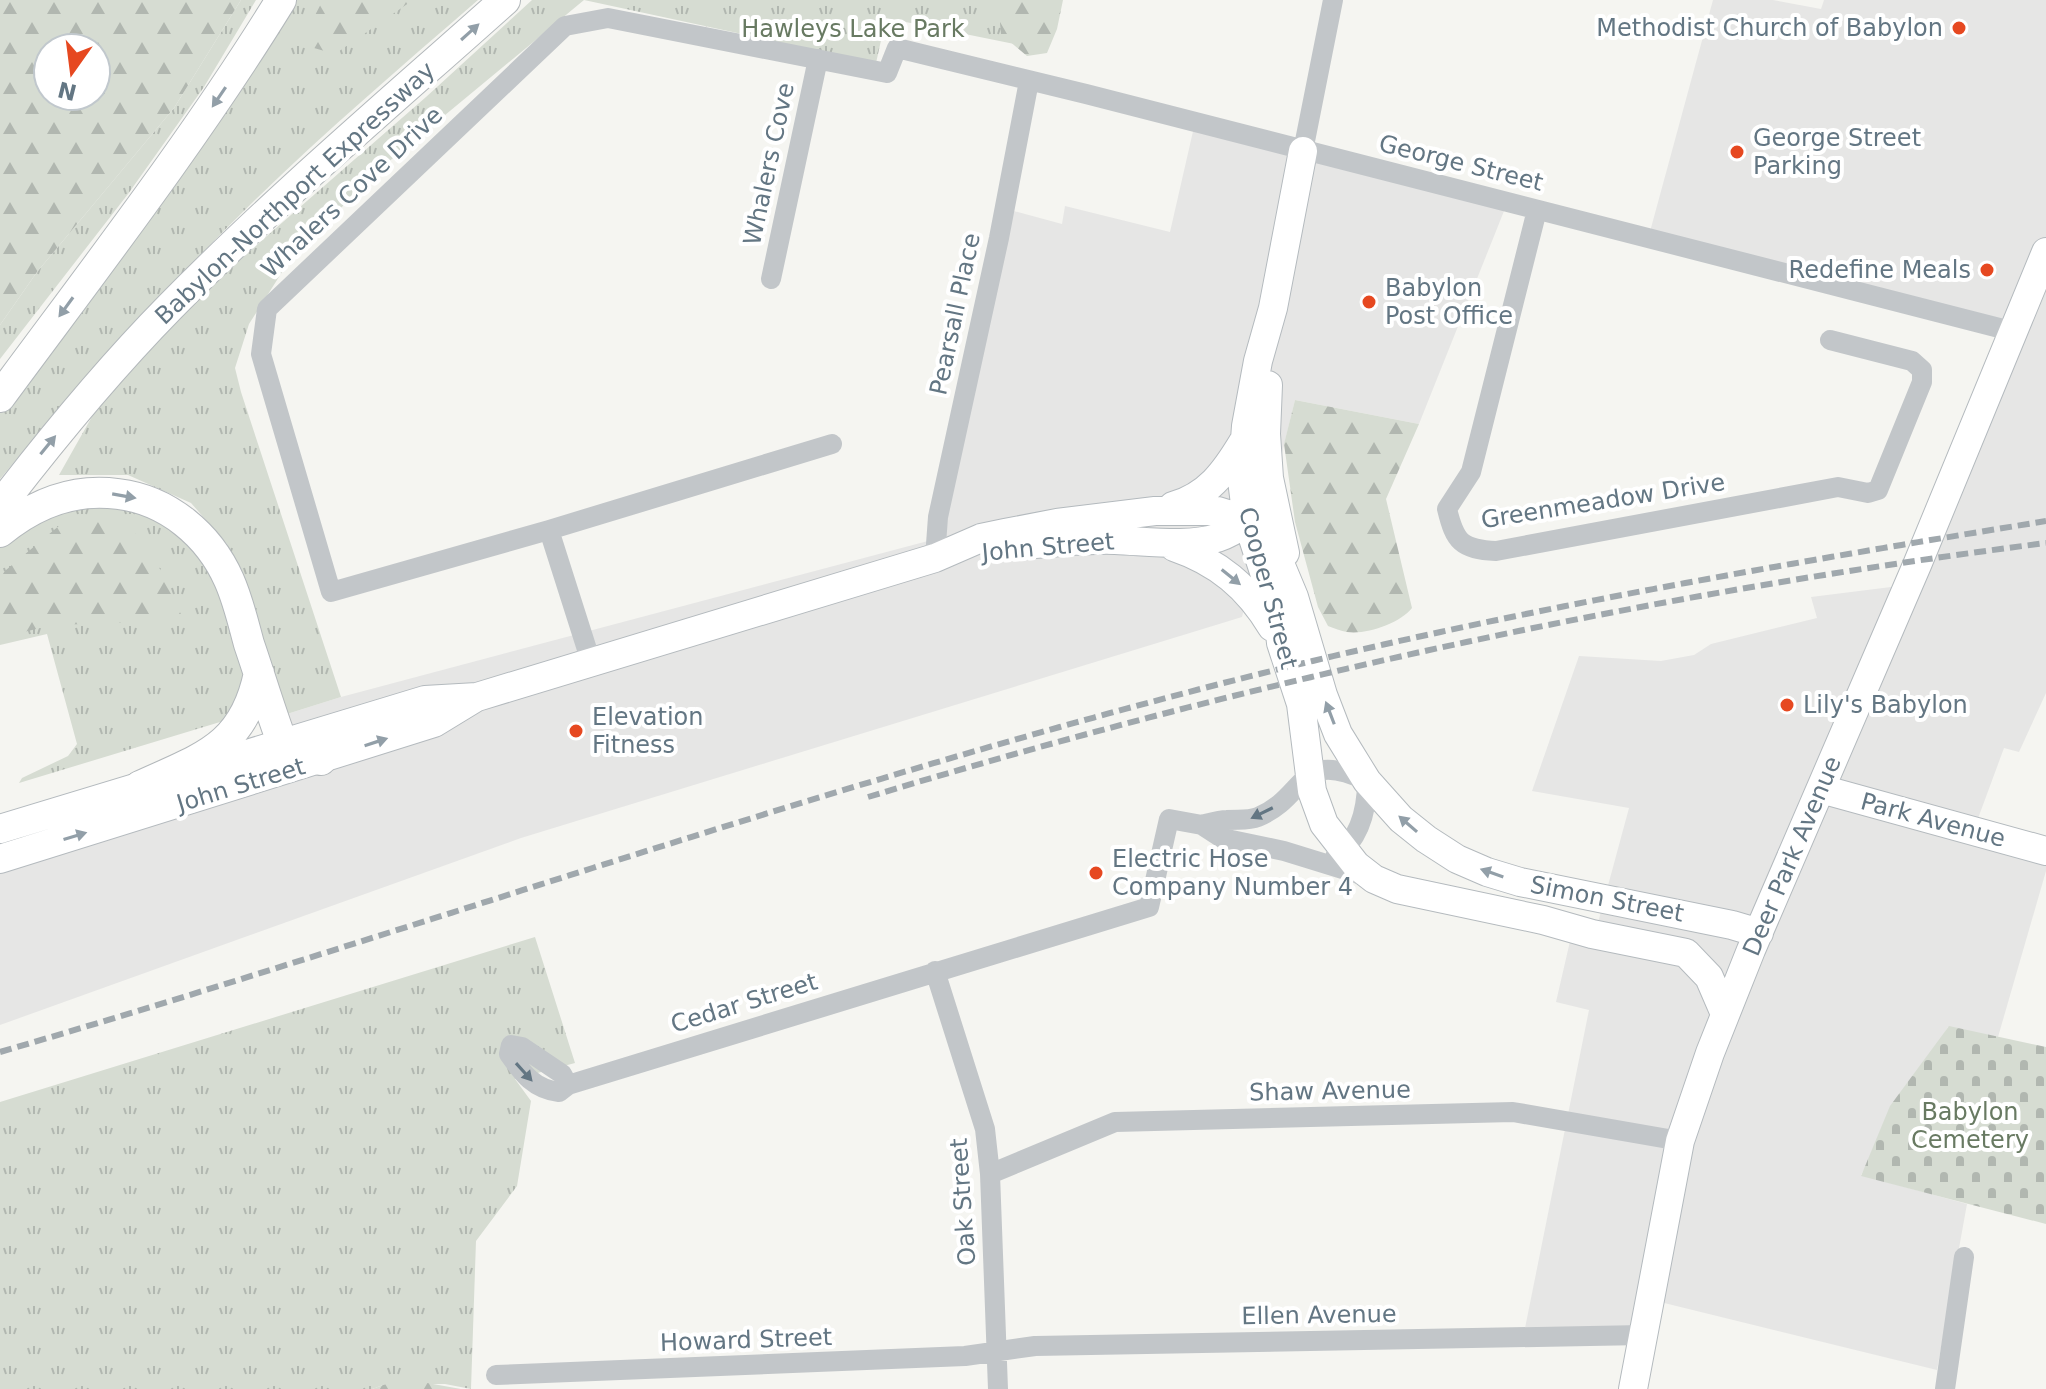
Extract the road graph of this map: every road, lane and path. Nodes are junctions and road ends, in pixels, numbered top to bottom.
1 (281, 0) edge
2 (505, 0) edge
3 (1333, 0) edge
4 (897, 48) joint
5 (818, 59) junction
6 (1029, 81) junction
7 (1303, 151) junction
8 (1537, 210) junction
9 (2046, 252) edge
10 (771, 279) dead end
11 (1273, 308) junction
12 (2011, 331) junction
13 (1830, 340) dead end
14 (0, 397) edge
15 (1243, 441) junction
16 (832, 444) dead end
17 (1269, 478) junction
18 (0, 506) edge
19 (1155, 511) junction
20 (1247, 520) junction
21 (549, 530) junction
22 (0, 532) edge
23 (1162, 543) junction
24 (935, 558) junction
25 (1294, 597) junction
26 (1281, 643) junction
27 (591, 662) junction
28 (259, 673) junction
29 (477, 697) junction
30 (282, 742) junction
31 (321, 760) junction
32 (1310, 774) junction
33 (1367, 781) junction
34 (140, 786) junction
35 (1821, 789) junction
36 (1202, 825) junction
37 (0, 829) edge
38 (2046, 851) edge
39 (1332, 857) junction
40 (0, 859) edge
41 (1374, 879) joint
42 (1543, 920) junction
43 (1755, 942) junction
44 (935, 971) junction
45 (1725, 1014) junction
46 (568, 1085) dead end
47 (1680, 1141) junction
48 (990, 1174) junction
49 (1964, 1257) dead end
50 (1643, 1335) junction
51 (997, 1354) junction
52 (496, 1375) dead end
53 (664, 1379) edge
54 (998, 1389) edge
55 (1633, 1389) edge
56 (1945, 1389) edge

1 -> 14 main road
18 -> 2 main road, Babylon-Northport Expressway
3 - 7 street, Cooper Street
4 - 5 street, Whalers Cove Drive
4 - 6 street, George Street
5 - 10 street, Whalers Cove
5 - 21 street, Whalers Cove Drive
6 - 7 street, George Street
6 - 24 street, Pearsall Place
7 - 8 street, George Street
7 - 11 main road, Cooper Street
8 - 12 street, George Street
8 - 13 street, Greenmeadow Drive
9 - 12 main road, Deer Park Avenue
11 - 15 main road, Cooper Street
11 - 17 main road, Cooper Street
12 - 35 main road, Deer Park Avenue
15 - 19 main road, John Street
15 - 20 main road, Cooper Street
16 - 21 street, Whalers Cove Drive
17 - 20 main road
17 - 25 main road, Cooper Street
19 - 20 main road, John Street
19 - 24 main road, John Street
20 - 23 main road, John Street
20 - 25 main road
20 - 26 main road, Cooper Street
21 - 27 street
22 -> 28 main road
23 - 24 main road, John Street
23 -> 26 main road, John Street
24 - 27 main road, John Street
33 -> 25 main road
26 - 32 main road, Cooper Street
27 - 29 main road, John Street
28 - 30 main road
28 - 34 main road
29 - 30 main road, John Street
31 -> 29 main road, John Street
30 - 31 main road
30 - 34 main road, John Street
40 -> 31 main road, John Street
32 - 33 street
32 -> 36 street
32 - 39 main road, Cooper Street
33 - 39 street
43 -> 33 main road, Simon Street
34 - 37 main road, John Street
35 - 38 main road, Park Avenue
35 - 43 main road, Deer Park Avenue
36 - 39 street
36 - 44 street
39 - 41 main road, Cooper Street
41 - 42 main road, Simon Street
42 - 43 main road, Simon Street
42 - 45 main road, Simon Street
43 - 45 main road, Deer Park Avenue
44 - 46 street, Cedar Street
44 - 48 street, Oak Street
45 - 47 main road, Deer Park Avenue
47 - 48 street, Shaw Avenue
47 - 50 main road, Deer Park Avenue
48 - 51 street, Oak Street
49 - 56 street
50 - 51 street, Ellen Avenue
50 - 55 main road, Deer Park Avenue
51 - 53 street, Howard Street
51 - 54 street, Oak Street
52 - 53 street, Howard Street

